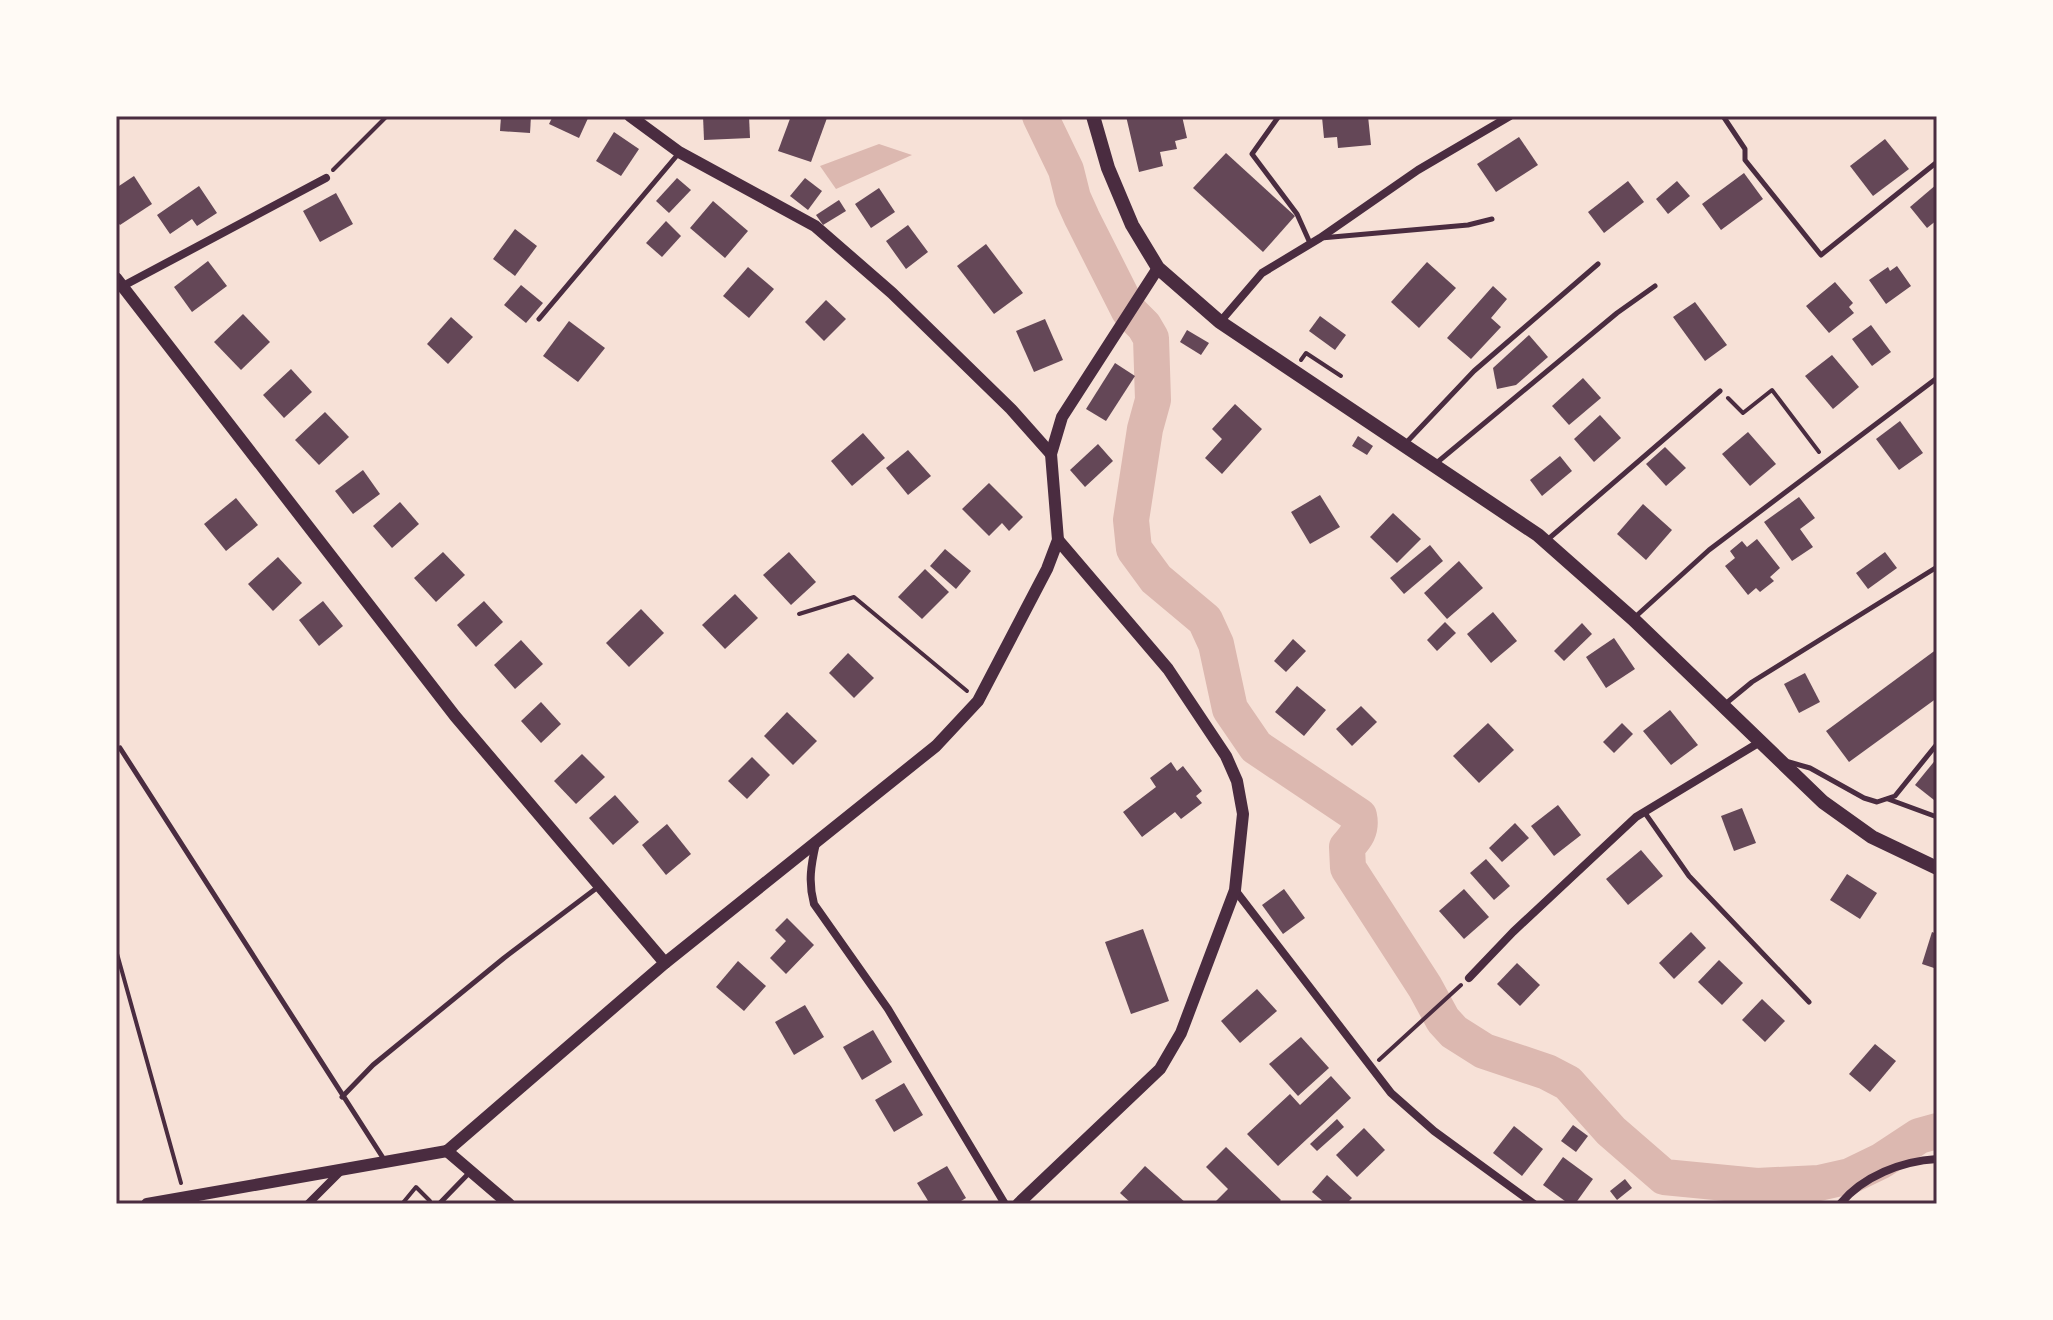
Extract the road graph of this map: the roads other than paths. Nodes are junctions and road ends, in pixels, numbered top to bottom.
1 (630, 116) edge
2 (1093, 116) edge
3 (1279, 116) edge
4 (1510, 116) edge
5 (1723, 116) edge
6 (679, 152) junction
7 (1937, 162) edge
8 (326, 178) road end
9 (1492, 219) dead end
10 (1320, 238) junction
11 (1310, 244) junction
12 (1598, 264) dead end
13 (1158, 268) junction
14 (119, 282) edge
15 (1655, 286) dead end
16 (539, 319) dead end
17 (1220, 322) junction
18 (1937, 378) edge
19 (1720, 391) road end
20 (1404, 445) junction
21 (1051, 454) junction
22 (1434, 465) junction
23 (1058, 540) junction
24 (1545, 542) junction
25 (1937, 567) edge
26 (1633, 619) junction
27 (1723, 705) junction
28 (1760, 742) junction
29 (1937, 744) edge
30 (120, 748) dead end
31 (1780, 760) junction
32 (1887, 799) junction
33 (1645, 813) junction
34 (1937, 817) edge
35 (816, 843) junction
36 (1937, 868) edge
37 (600, 886) junction
38 (1235, 890) junction
39 (665, 963) junction
40 (1469, 978) road end
41 (1809, 1002) dead end
42 (342, 1097) junction
43 (447, 1151) junction
44 (1937, 1159) edge
45 (386, 1161) junction
46 (343, 1169) junction
47 (472, 1170) junction
48 (147, 1204) edge
49 (308, 1204) edge
50 (436, 1204) edge
51 (509, 1204) edge
52 (1005, 1204) edge
53 (1018, 1204) edge
54 (1534, 1204) edge
55 (1840, 1204) edge

1 - 6 street
2 - 13 main road
3 - 11 lane
4 - 10 street
5 - 7 lane
6 - 16 lane
6 - 21 street
8 - 14 street
9 - 10 lane
10 - 11 street
11 - 17 street
12 - 20 lane
13 - 17 main road
13 - 21 street
14 - 37 street
15 - 22 lane
17 - 20 main road
18 - 26 lane
19 - 24 lane
20 - 22 main road
21 - 23 street
22 - 24 main road
23 - 35 street
23 - 38 street
24 - 26 main road
25 - 27 lane
26 - 27 main road
27 - 28 main road
28 - 31 main road
28 - 33 street
29 - 32 lane
30 - 42 lane
31 - 32 lane
31 - 36 main road
32 - 34 lane
33 - 40 street
33 - 41 lane
35 - 39 street
35 - 52 street
37 - 39 street
37 - 42 lane
38 - 53 street
38 - 54 street
39 - 43 street
42 - 45 lane
43 - 45 street
43 - 47 street
44 - 55 street
45 - 46 street
46 - 48 street
46 - 49 street
47 - 50 lane
47 - 51 street

